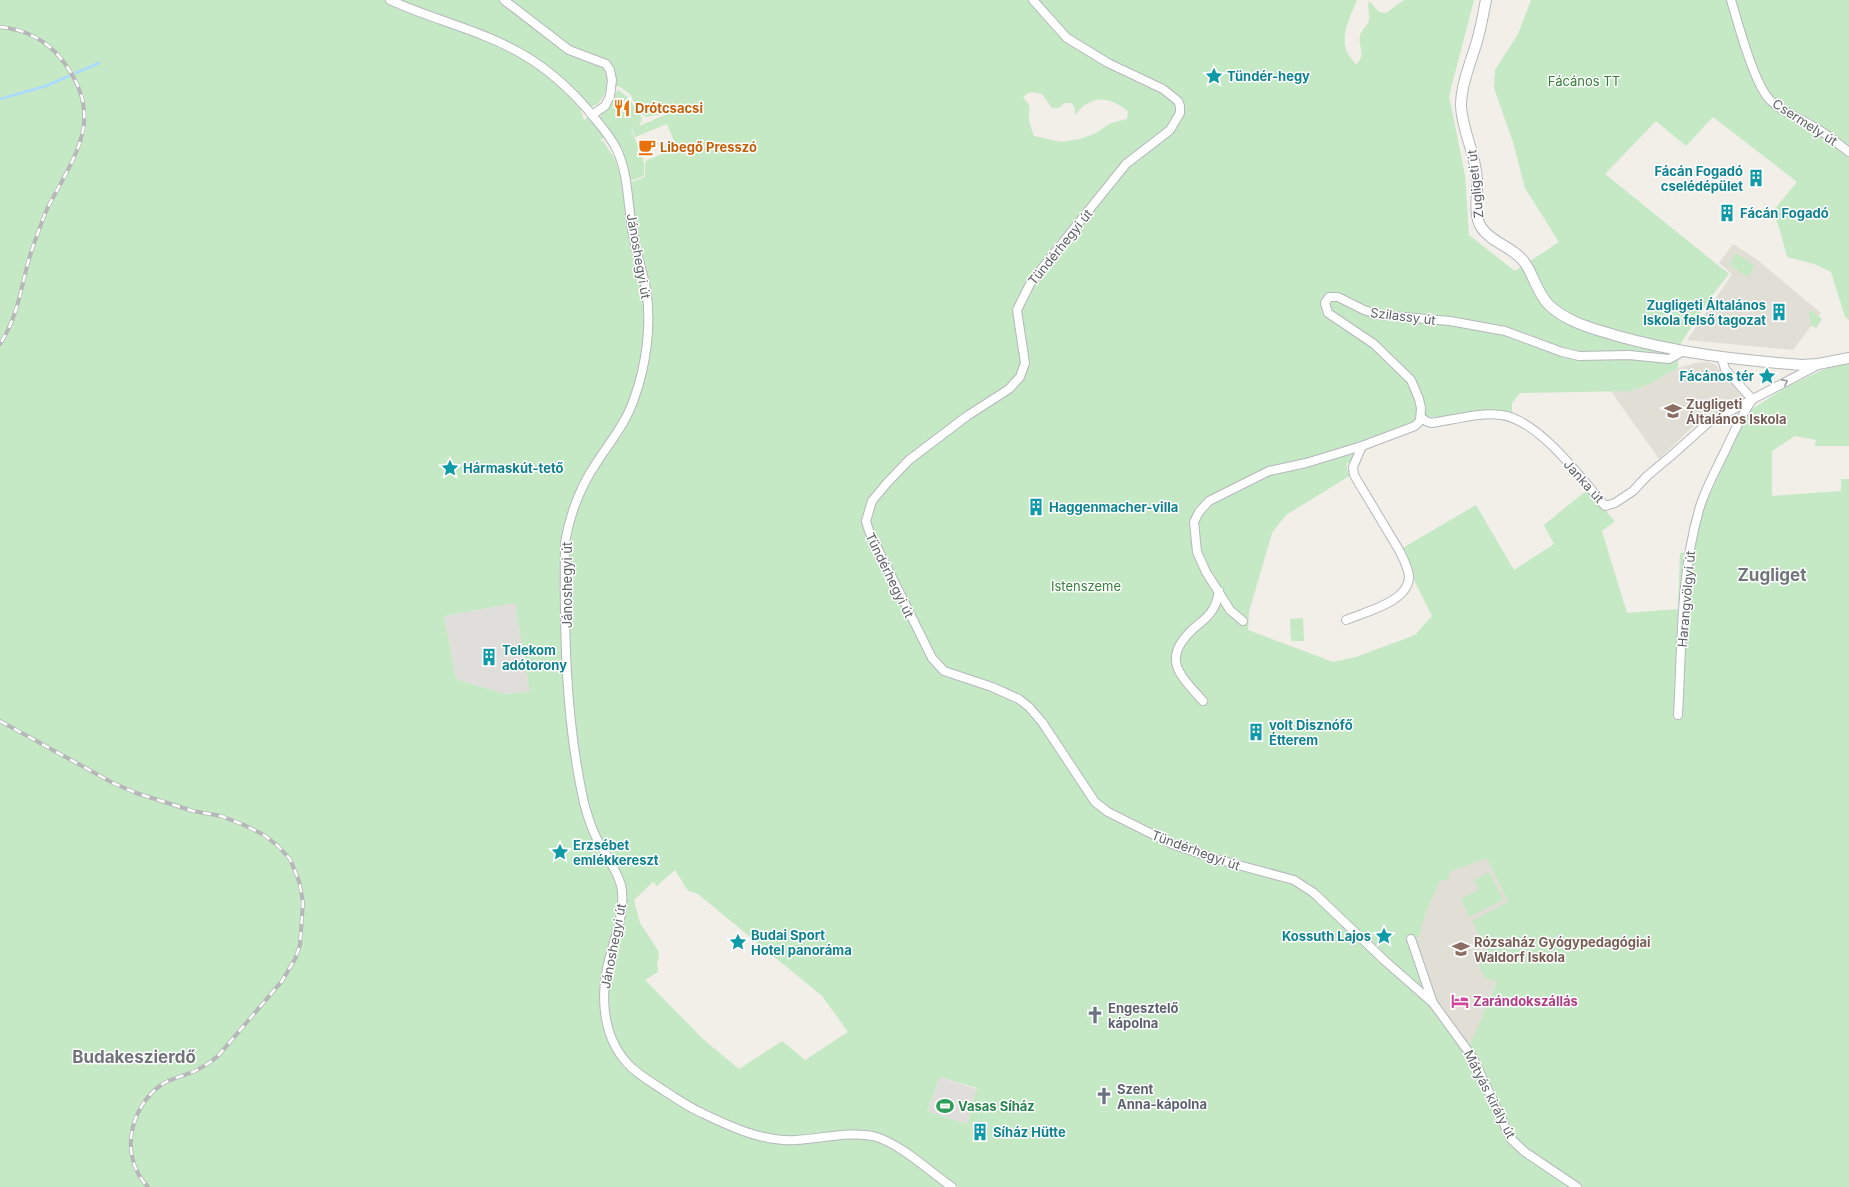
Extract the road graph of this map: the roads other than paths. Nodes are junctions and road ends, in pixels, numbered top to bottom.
1 (390, 0) edge
2 (504, 0) edge
3 (1033, 0) edge
4 (1486, 0) edge
5 (1731, 0) edge
6 (592, 114) junction
7 (1849, 152) edge
8 (1682, 352) junction
9 (1721, 356) junction
10 (1849, 358) edge
11 (1818, 364) junction
12 (1752, 399) junction
13 (1421, 417) junction
14 (1362, 446) junction
15 (1220, 591) junction
16 (1346, 620) dead end
17 (1243, 621) dead end
18 (1203, 701) dead end
19 (1678, 715) dead end
20 (1411, 940) dead end
21 (1433, 1003) junction
22 (952, 1187) edge
23 (1578, 1187) edge

1 - 6 street, Jánoshegyi út
2 - 6 street
3 - 21 street, Tündérhegyi út
4 - 8 street, Zugligeti út
5 - 7 street, Csermely út
6 - 22 street, Jánoshegyi út
8 - 9 street, Zugligeti út
8 - 13 street, Szilassy út
9 - 11 street
9 - 12 street
10 - 11 street
12 -> 11 street
12 - 13 street, Janka út
12 - 19 street, Harangvölgyi út
13 - 14 street
14 - 15 street
14 - 16 street
15 - 17 street
15 - 18 street
20 - 21 street
21 - 23 street, Mátyás király út

